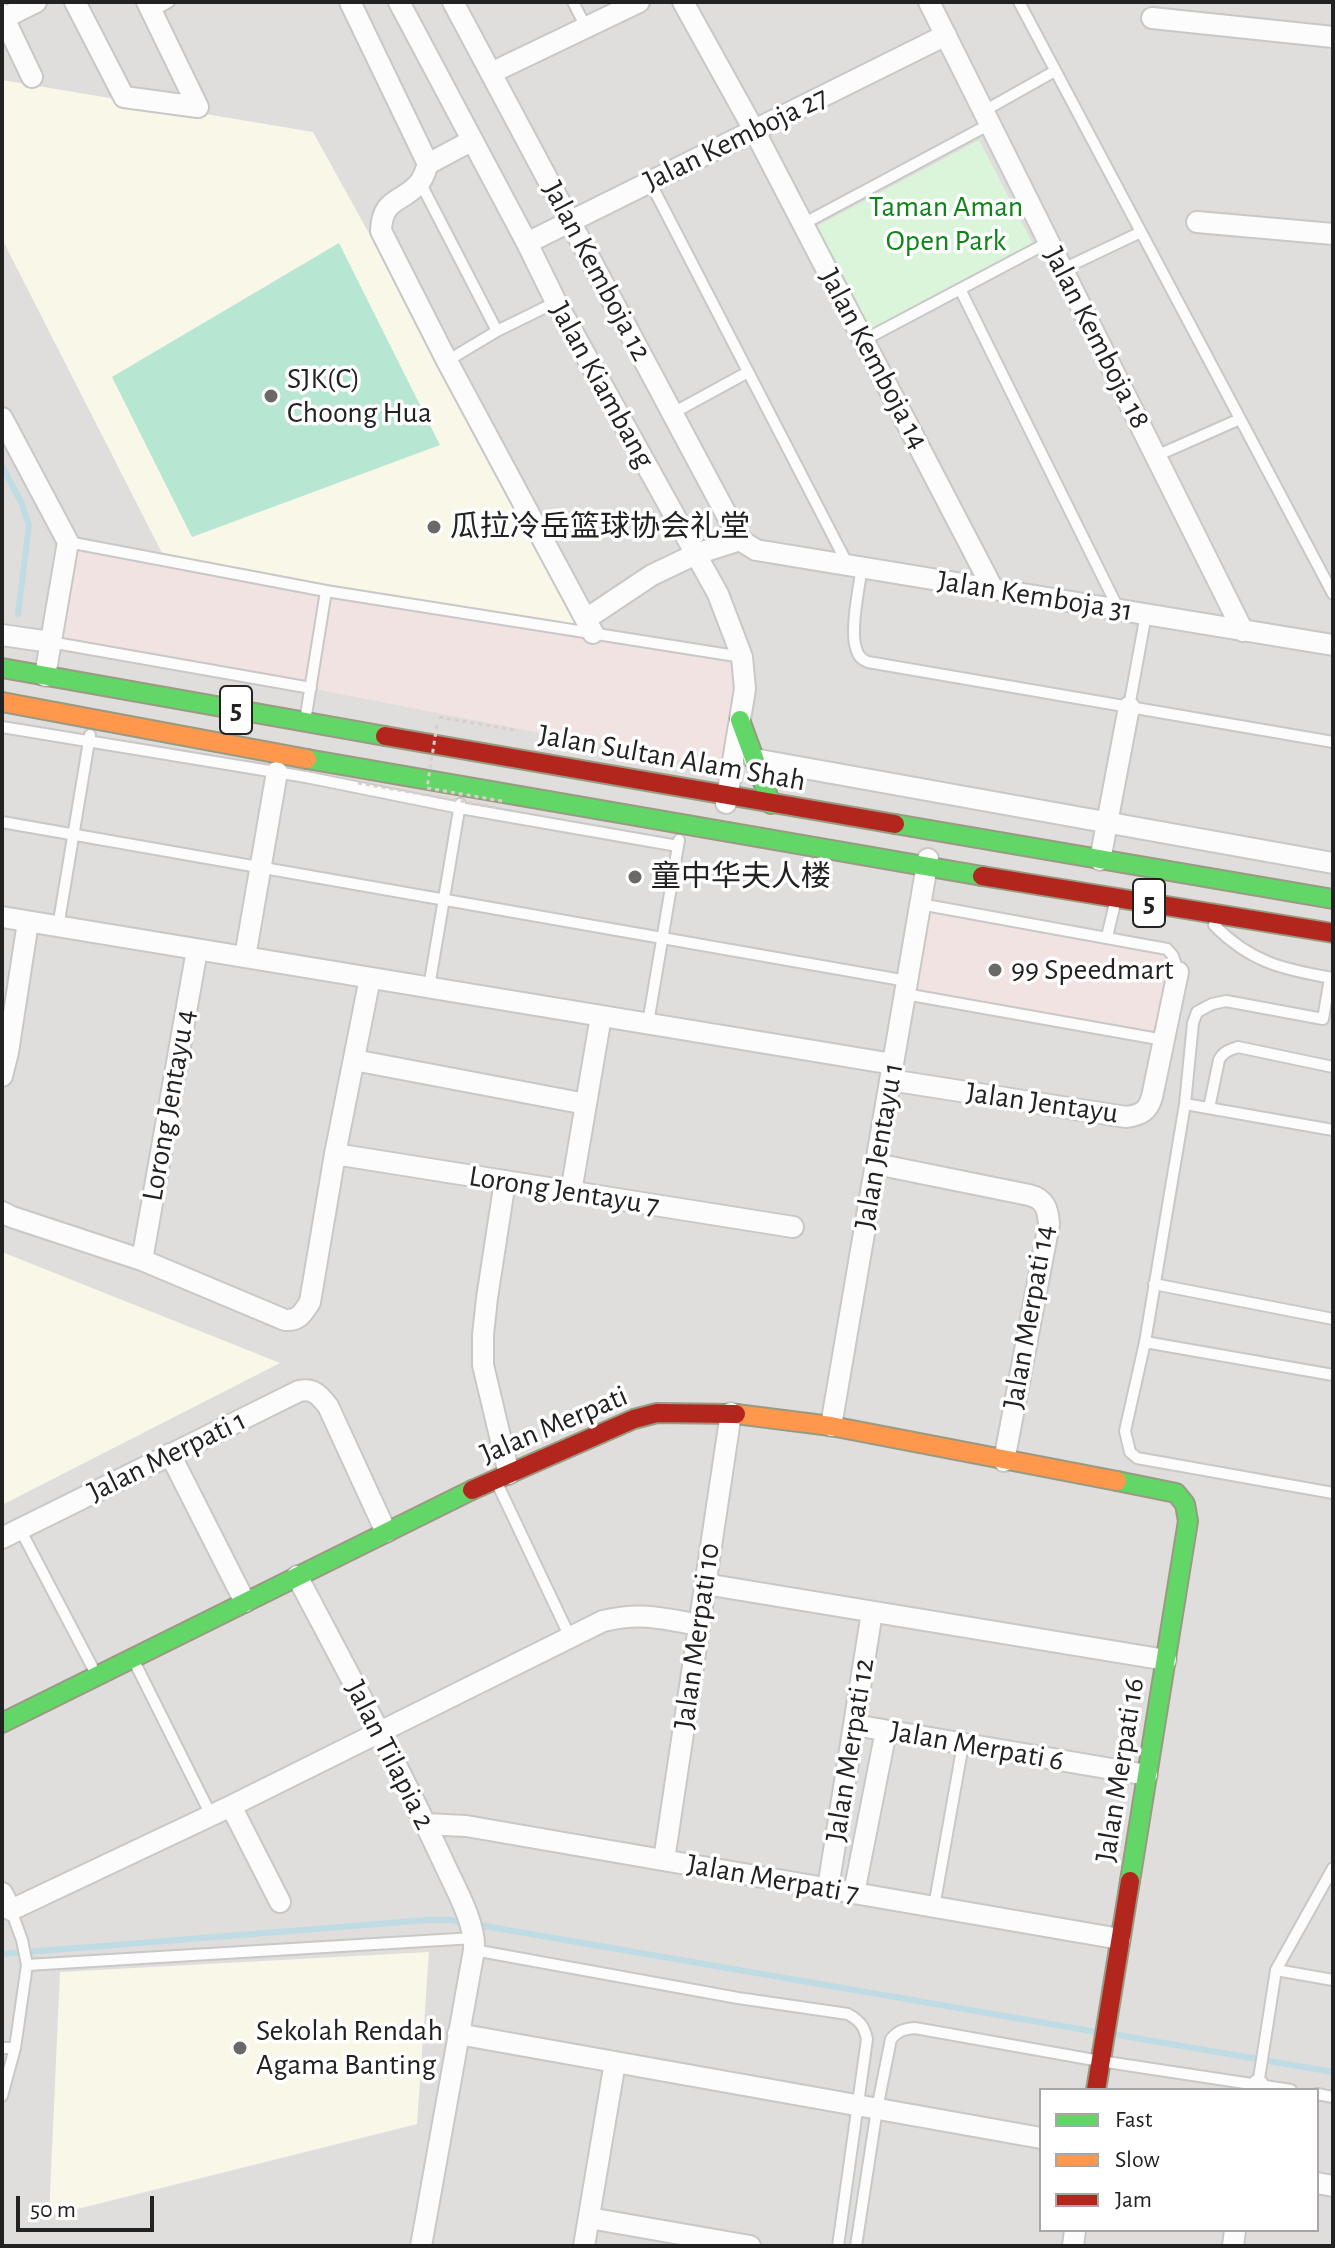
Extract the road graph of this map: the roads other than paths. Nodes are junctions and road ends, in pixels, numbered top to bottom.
1 (36, 2) edge
2 (75, 2) edge
3 (350, 2) edge
4 (399, 2) edge
5 (453, 2) edge
6 (573, 2) edge
7 (639, 2) edge
8 (683, 2) edge
9 (929, 2) edge
10 (1019, 2) edge
11 (156, 5) edge
12 (3, 16) edge
13 (1152, 18) dead end
14 (586, 27) junction
15 (946, 35) junction
16 (1333, 37) edge
17 (1055, 71) junction
18 (491, 73) junction
19 (32, 77) dead end
20 (987, 118) junction
21 (754, 130) junction
22 (471, 141) junction
23 (424, 173) junction
24 (650, 182) junction
25 (570, 221) junction
26 (1197, 222) dead end
27 (803, 224) junction
28 (1141, 232) junction
29 (1333, 234) edge
30 (1049, 242) junction
31 (527, 243) junction
32 (1063, 269) junction
33 (960, 289) junction
34 (556, 302) junction
35 (497, 331) junction
36 (864, 340) junction
37 (447, 361) junction
38 (748, 372) junction
39 (673, 413) junction
40 (2, 418) edge
41 (1240, 419) junction
42 (1156, 456) junction
43 (740, 540) junction
44 (68, 542) junction
45 (696, 554) junction
46 (855, 566) junction
47 (993, 589) junction
48 (326, 591) junction
49 (1333, 594) edge
50 (1119, 610) junction
51 (1146, 614) junction
52 (589, 626) junction
53 (1243, 631) junction
54 (2, 635) edge
55 (50, 642) junction
56 (1333, 645) edge
57 (742, 657) junction
58 (2, 668) edge
59 (45, 676) junction
60 (311, 688) junction
61 (2, 702) edge
62 (1129, 707) junction
63 (93, 720) junction
64 (740, 720) junction
65 (305, 722) junction
66 (2, 727) edge
67 (89, 741) junction
68 (1333, 742) edge
69 (469, 752) junction
70 (754, 759) junction
71 (277, 772) junction
72 (464, 785) junction
73 (727, 796) junction
74 (771, 804) junction
75 (460, 808) junction
76 (2, 822) edge
77 (682, 823) junction
78 (1107, 823) junction
79 (721, 830) junction
80 (933, 831) junction
81 (74, 834) junction
82 (678, 846) junction
83 (1100, 860) junction
84 (1333, 863) edge
85 (927, 866) junction
86 (260, 867) junction
87 (1116, 897) junction
88 (444, 899) junction
89 (1333, 899) edge
90 (920, 904) junction
91 (1200, 911) junction
92 (2, 917) edge
93 (28, 922) junction
94 (58, 927) junction
95 (1333, 933) edge
96 (1107, 937) junction
97 (662, 938) junction
98 (197, 950) junction
99 (245, 957) junction
100 (1178, 972) joint
101 (370, 978) junction
102 (1331, 978) edge
103 (429, 987) junction
104 (906, 988) junction
105 (601, 1016) junction
106 (1328, 1020) edge
107 (648, 1023) junction
108 (1164, 1040) junction
109 (354, 1060) junction
110 (1333, 1067) edge
111 (892, 1072) junction
112 (2, 1076) edge
113 (586, 1104) junction
114 (1185, 1104) junction
115 (1209, 1108) junction
116 (1333, 1130) edge
117 (335, 1154) junction
118 (876, 1164) junction
119 (505, 1181) junction
120 (571, 1192) junction
121 (2, 1212) edge
122 (793, 1227) dead end
123 (142, 1260) junction
124 (1154, 1284) junction
125 (1333, 1319) edge
126 (1145, 1342) junction
127 (1333, 1375) edge
128 (731, 1413) junction
129 (831, 1426) junction
130 (170, 1454) junction
131 (1004, 1461) junction
132 (502, 1477) junction
133 (1176, 1493) joint
134 (1333, 1493) edge
135 (386, 1532) junction
136 (11, 1533) edge
137 (297, 1576) junction
138 (705, 1584) junction
139 (245, 1602) junction
140 (872, 1612) junction
141 (699, 1625) junction
142 (570, 1637) junction
143 (133, 1659) junction
144 (1166, 1660) junction
145 (97, 1677) junction
146 (2, 1723) edge
147 (854, 1725) junction
148 (886, 1731) junction
149 (380, 1733) junction
150 (963, 1744) junction
151 (1147, 1775) junction
152 (231, 1806) junction
153 (211, 1815) junction
154 (425, 1824) junction
155 (664, 1860) junction
156 (1333, 1868) edge
157 (828, 1888) junction
158 (854, 1893) junction
159 (6, 1902) edge
160 (280, 1902) dead end
161 (934, 1907) junction
162 (1120, 1939) junction
163 (474, 1944) junction
164 (27, 1965) junction
165 (1276, 1970) junction
166 (1333, 1980) edge
167 (458, 2034) junction
168 (2, 2048) edge
169 (15, 2048) junction
170 (1100, 2061) junction
171 (615, 2062) junction
172 (1258, 2087) edge
173 (1096, 2088) edge
174 (2, 2096) edge
175 (868, 2107) junction
176 (1039, 2138) edge
177 (589, 2218) junction
178 (421, 2246) edge
179 (584, 2246) edge
180 (750, 2246) edge
181 (838, 2246) edge
182 (856, 2246) edge

1 - 12 street
2 - 11 street
3 - 23 street
4 - 22 street, Jalan Kiambang
5 - 18 street, Jalan Kemboja 12
6 - 14 lane
7 - 14 street
8 - 21 street, Jalan Kemboja 14
9 - 15 street, Jalan Kemboja 18
10 - 17 lane
12 - 19 street
13 - 16 street
14 - 18 street
15 - 20 street, Jalan Kemboja 18
15 - 21 street, Jalan Kemboja 27
17 - 20 lane
17 - 28 lane
18 - 25 street, Jalan Kemboja 12
20 - 27 lane
20 - 30 street, Jalan Kemboja 18
21 - 24 street, Jalan Kemboja 27
21 - 27 street, Jalan Kemboja 14
22 - 23 street
22 - 31 street, Jalan Kiambang
23 - 35 lane
23 - 37 street
24 - 25 street, Jalan Kemboja 27
24 - 38 lane
25 - 31 street, Jalan Kemboja 27
25 - 39 street, Jalan Kemboja 12
26 - 29 street
27 - 36 street, Jalan Kemboja 14
28 - 32 lane
28 - 41 lane
30 - 32 street, Jalan Kemboja 18
30 - 33 lane
31 - 34 street, Jalan Kiambang
32 - 42 street, Jalan Kemboja 18
33 - 36 lane
33 - 50 lane
34 - 35 lane
34 - 45 street, Jalan Kiambang
35 - 37 lane
36 - 47 street, Jalan Kemboja 14
37 - 52 street
38 - 39 lane
38 - 46 lane
39 - 43 street, Jalan Kemboja 12
40 - 44 street
41 - 42 lane
41 - 49 lane
42 - 53 street, Jalan Kemboja 18
43 - 45 street
43 - 46 street, Jalan Kemboja 31
44 - 48 lane
44 - 55 street
45 - 52 street
45 - 57 street, Jalan Kiambang
46 - 47 street, Jalan Kemboja 31
46 - 62 lane
47 - 50 street, Jalan Kemboja 31
48 - 52 lane
48 - 60 lane
50 - 51 street, Jalan Kemboja 31
51 - 53 street, Jalan Kemboja 31
51 - 62 lane
52 - 57 lane
53 - 56 street, Jalan Kemboja 31
54 - 55 street
55 - 59 street
55 - 60 lane
57 - 64 street, Jalan Kiambang
58 - 59 main road, Jalan Sultan Alam Shah / 5
59 - 65 main road, Jalan Sultan Alam Shah / 5
60 - 65 lane
61 - 63 main road, Jalan Sultan Alam Shah / 5
62 - 68 lane
62 - 78 street
63 - 67 lane
63 - 72 main road, Jalan Sultan Alam Shah / 5
64 - 70 main road
64 - 73 street, Jalan Kiambang
65 - 69 main road, Jalan Sultan Alam Shah / 5
66 - 67 lane
67 - 71 lane
67 - 81 lane
69 - 72 street
69 - 73 main road, Jalan Sultan Alam Shah / 5
70 - 74 main road
70 - 78 street
71 - 75 lane
71 - 86 street
72 - 75 lane
72 - 77 main road, Jalan Sultan Alam Shah / 5
73 - 74 main road, Jalan Sultan Alam Shah / 5
73 - 79 street, Jalan Kiambang
74 - 80 main road, Jalan Sultan Alam Shah / 5
75 - 82 lane
75 - 88 lane
76 - 81 lane
77 - 79 main road, Jalan Sultan Alam Shah / 5
77 - 82 lane
78 - 83 street
78 - 84 street
79 - 85 main road, Jalan Sultan Alam Shah / 5
80 - 83 main road, Jalan Sultan Alam Shah / 5
80 - 85 street, Jalan Jentayu 1
81 - 86 lane
81 - 94 lane
82 - 97 lane
83 - 89 main road, Jalan Sultan Alam Shah / 5
85 - 87 main road, Jalan Sultan Alam Shah / 5
85 - 90 street, Jalan Jentayu 1
86 - 88 lane
86 - 99 street
87 - 91 main road, Jalan Sultan Alam Shah / 5
87 - 96 lane
88 - 97 lane
88 - 103 lane
90 - 96 lane
90 - 104 street, Jalan Jentayu 1
91 - 95 main road, Jalan Sultan Alam Shah / 5
91 - 102 lane
92 - 93 street, Jalan Jentayu
93 - 94 street, Jalan Jentayu
93 - 112 street
94 - 98 street, Jalan Jentayu
96 - 100 lane
97 - 104 lane
97 - 107 lane
98 - 99 street, Jalan Jentayu
98 - 123 street, Lorong Jentayu 4
99 - 101 street, Jalan Jentayu
100 - 108 street, Jalan Jentayu
101 - 103 street, Jalan Jentayu
101 - 109 street
102 - 106 lane
103 - 105 street, Jalan Jentayu
104 - 108 lane
104 - 111 street, Jalan Jentayu 1
105 - 107 street, Jalan Jentayu
105 - 113 street
106 - 114 lane
107 - 111 street, Jalan Jentayu
108 - 111 street, Jalan Jentayu
109 - 113 street
109 - 117 street
110 - 115 lane
111 - 118 street, Jalan Jentayu 1
113 - 120 street
114 - 115 lane
114 - 124 lane
115 - 116 lane
117 - 119 street, Lorong Jentayu 7
117 - 123 street
118 - 129 street, Jalan Jentayu 1
118 - 131 street, Jalan Merpati 14
119 - 120 street, Lorong Jentayu 7
119 - 132 street
120 - 122 street, Lorong Jentayu 7
121 - 123 street
124 - 125 lane
124 - 126 lane
126 - 127 lane
126 - 134 lane
128 - 129 main road, Jalan Merpati
128 - 132 main road, Jalan Merpati
128 - 138 street, Jalan Merpati 10
129 - 131 main road, Jalan Merpati
130 - 135 street, Jalan Merpati 1
130 - 136 street, Jalan Merpati 1
130 - 139 street
131 - 133 main road, Jalan Merpati
132 - 135 main road, Jalan Merpati
132 - 142 lane
133 - 144 main road, Jalan Merpati 16
135 - 137 main road, Jalan Merpati
136 - 145 lane
137 - 139 main road, Jalan Merpati
137 - 149 street, Jalan Tilapia 2
138 - 140 street
138 - 141 street, Jalan Merpati 10
139 - 143 main road, Jalan Merpati
140 - 144 street
140 - 147 street, Jalan Merpati 12
141 - 142 street
141 - 155 street, Jalan Merpati 10
142 - 149 street
143 - 145 main road, Jalan Merpati
143 - 153 lane
144 - 151 main road, Jalan Merpati 16
145 - 146 main road, Jalan Merpati
147 - 148 street, Jalan Merpati 6
147 - 157 street, Jalan Merpati 12
148 - 150 street, Jalan Merpati 6
148 - 158 street, Jalan Merpati 12
149 - 152 street
149 - 154 street, Jalan Tilapia 2
150 - 151 street, Jalan Merpati 6
150 - 161 lane
151 - 162 main road, Jalan Merpati 16
152 - 153 street
152 - 160 street
153 - 159 street
154 - 155 street, Jalan Merpati 7
154 - 163 street, Jalan Tilapia 2
155 - 157 street, Jalan Merpati 7
156 - 165 lane
157 - 158 street, Jalan Merpati 7
158 - 161 street, Jalan Merpati 7
159 - 164 lane
161 - 162 street, Jalan Merpati 7
162 - 170 main road, Jalan Merpati 16
163 - 164 lane
163 - 167 street
163 - 175 lane
164 - 169 lane
165 - 166 lane
165 - 172 lane
167 - 171 street
167 - 178 street
168 - 169 lane
169 - 174 lane
170 - 172 lane
170 - 173 main road, Jalan Merpati 16
170 - 175 lane
171 - 175 street
171 - 177 street
175 - 176 street
175 - 181 lane
175 - 182 lane
177 - 179 street
177 - 180 street

